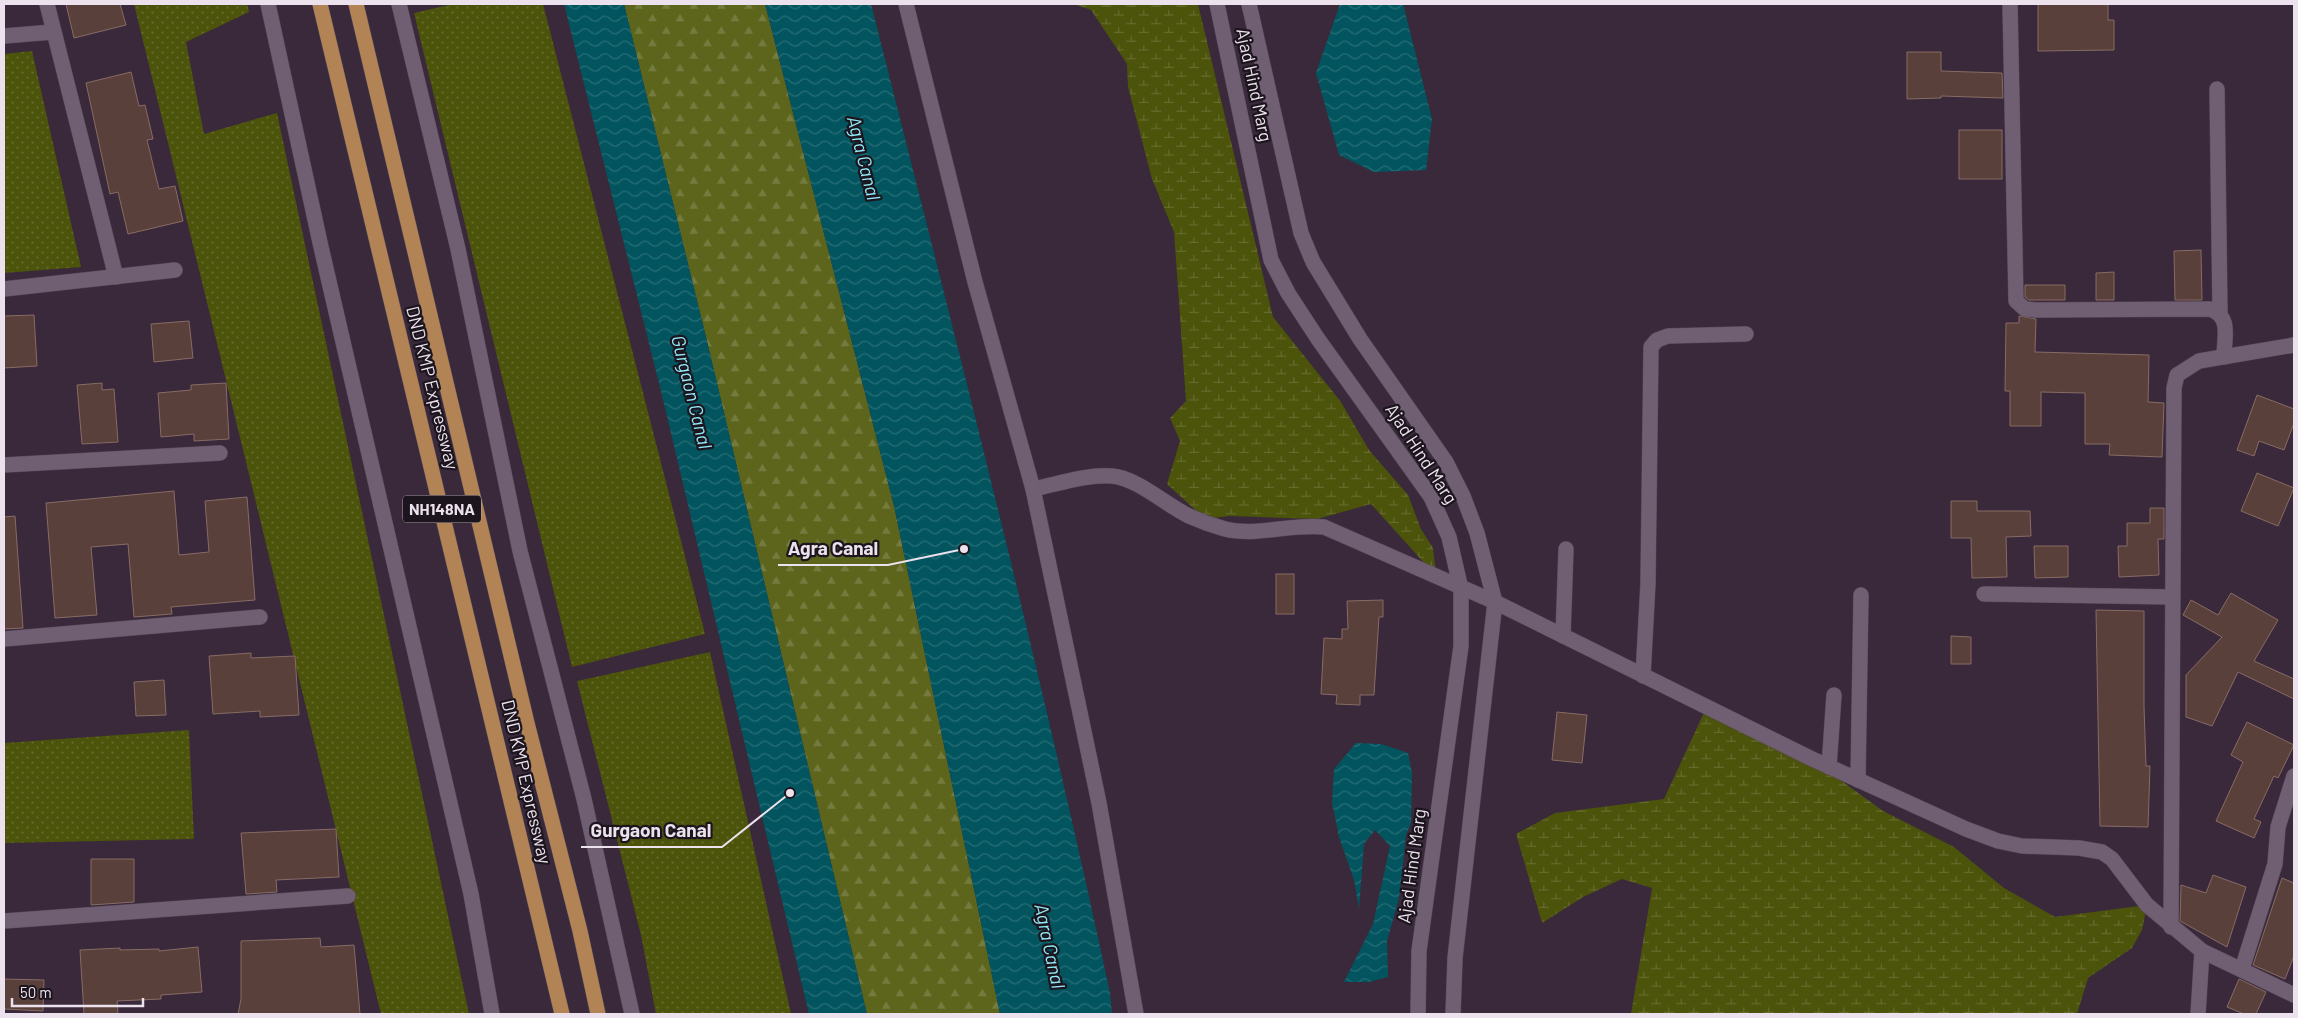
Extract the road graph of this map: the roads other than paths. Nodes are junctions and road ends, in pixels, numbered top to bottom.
1 (47, 4) edge
2 (268, 4) edge
3 (320, 4) edge
4 (356, 4) edge
5 (399, 4) edge
6 (906, 4) edge
7 (1217, 4) edge
8 (1249, 4) edge
9 (2010, 4) edge
10 (53, 32) junction
11 (4, 36) edge
12 (2217, 89) dead end
13 (175, 270) dead end
14 (116, 277) junction
15 (4, 289) edge
16 (2220, 312) junction
17 (1746, 334) dead end
18 (2294, 346) edge
19 (2224, 357) junction
20 (220, 453) dead end
21 (4, 465) edge
22 (1033, 489) junction
23 (1566, 549) dead end
24 (1461, 589) junction
25 (1984, 594) dead end
26 (1861, 595) dead end
27 (2172, 597) junction
28 (1495, 602) junction
29 (260, 617) dead end
30 (1564, 636) junction
31 (4, 639) edge
32 (1644, 676) junction
33 (1834, 695) dead end
34 (1829, 767) junction
35 (2294, 776) edge
36 (1858, 780) junction
37 (348, 896) dead end
38 (4, 921) edge
39 (2171, 927) junction
40 (2202, 951) junction
41 (2242, 969) junction
42 (2294, 995) edge
43 (492, 1014) edge
44 (562, 1014) edge
45 (598, 1014) edge
46 (632, 1014) edge
47 (1136, 1014) edge
48 (1418, 1014) edge
49 (1453, 1014) edge
50 (2198, 1014) edge

1 - 10 street
2 - 43 street
3 - 44 highway, DND KMP Expressway / NH148NA
4 - 45 highway, DND KMP Expressway / NH148NA
5 - 46 street
6 - 22 street
7 - 24 street, Ajad Hind Marg
8 - 28 street
9 - 16 street
10 - 11 street
10 - 14 street
12 - 16 street
13 - 14 street
14 - 15 street
16 - 19 street
17 - 32 street
18 - 19 street
19 - 27 street
20 - 21 street
22 - 24 street
22 - 47 street
23 - 30 street
24 - 28 street
24 - 48 street, Ajad Hind Marg
25 - 27 street
26 - 36 street
27 - 39 street
28 - 30 street
28 - 49 street
29 - 31 street
30 - 32 street
32 - 34 street
33 - 34 street
34 - 36 street
35 - 41 street
36 - 39 street
37 - 38 street
39 - 40 street
40 - 41 street
40 - 50 street
41 - 42 street

